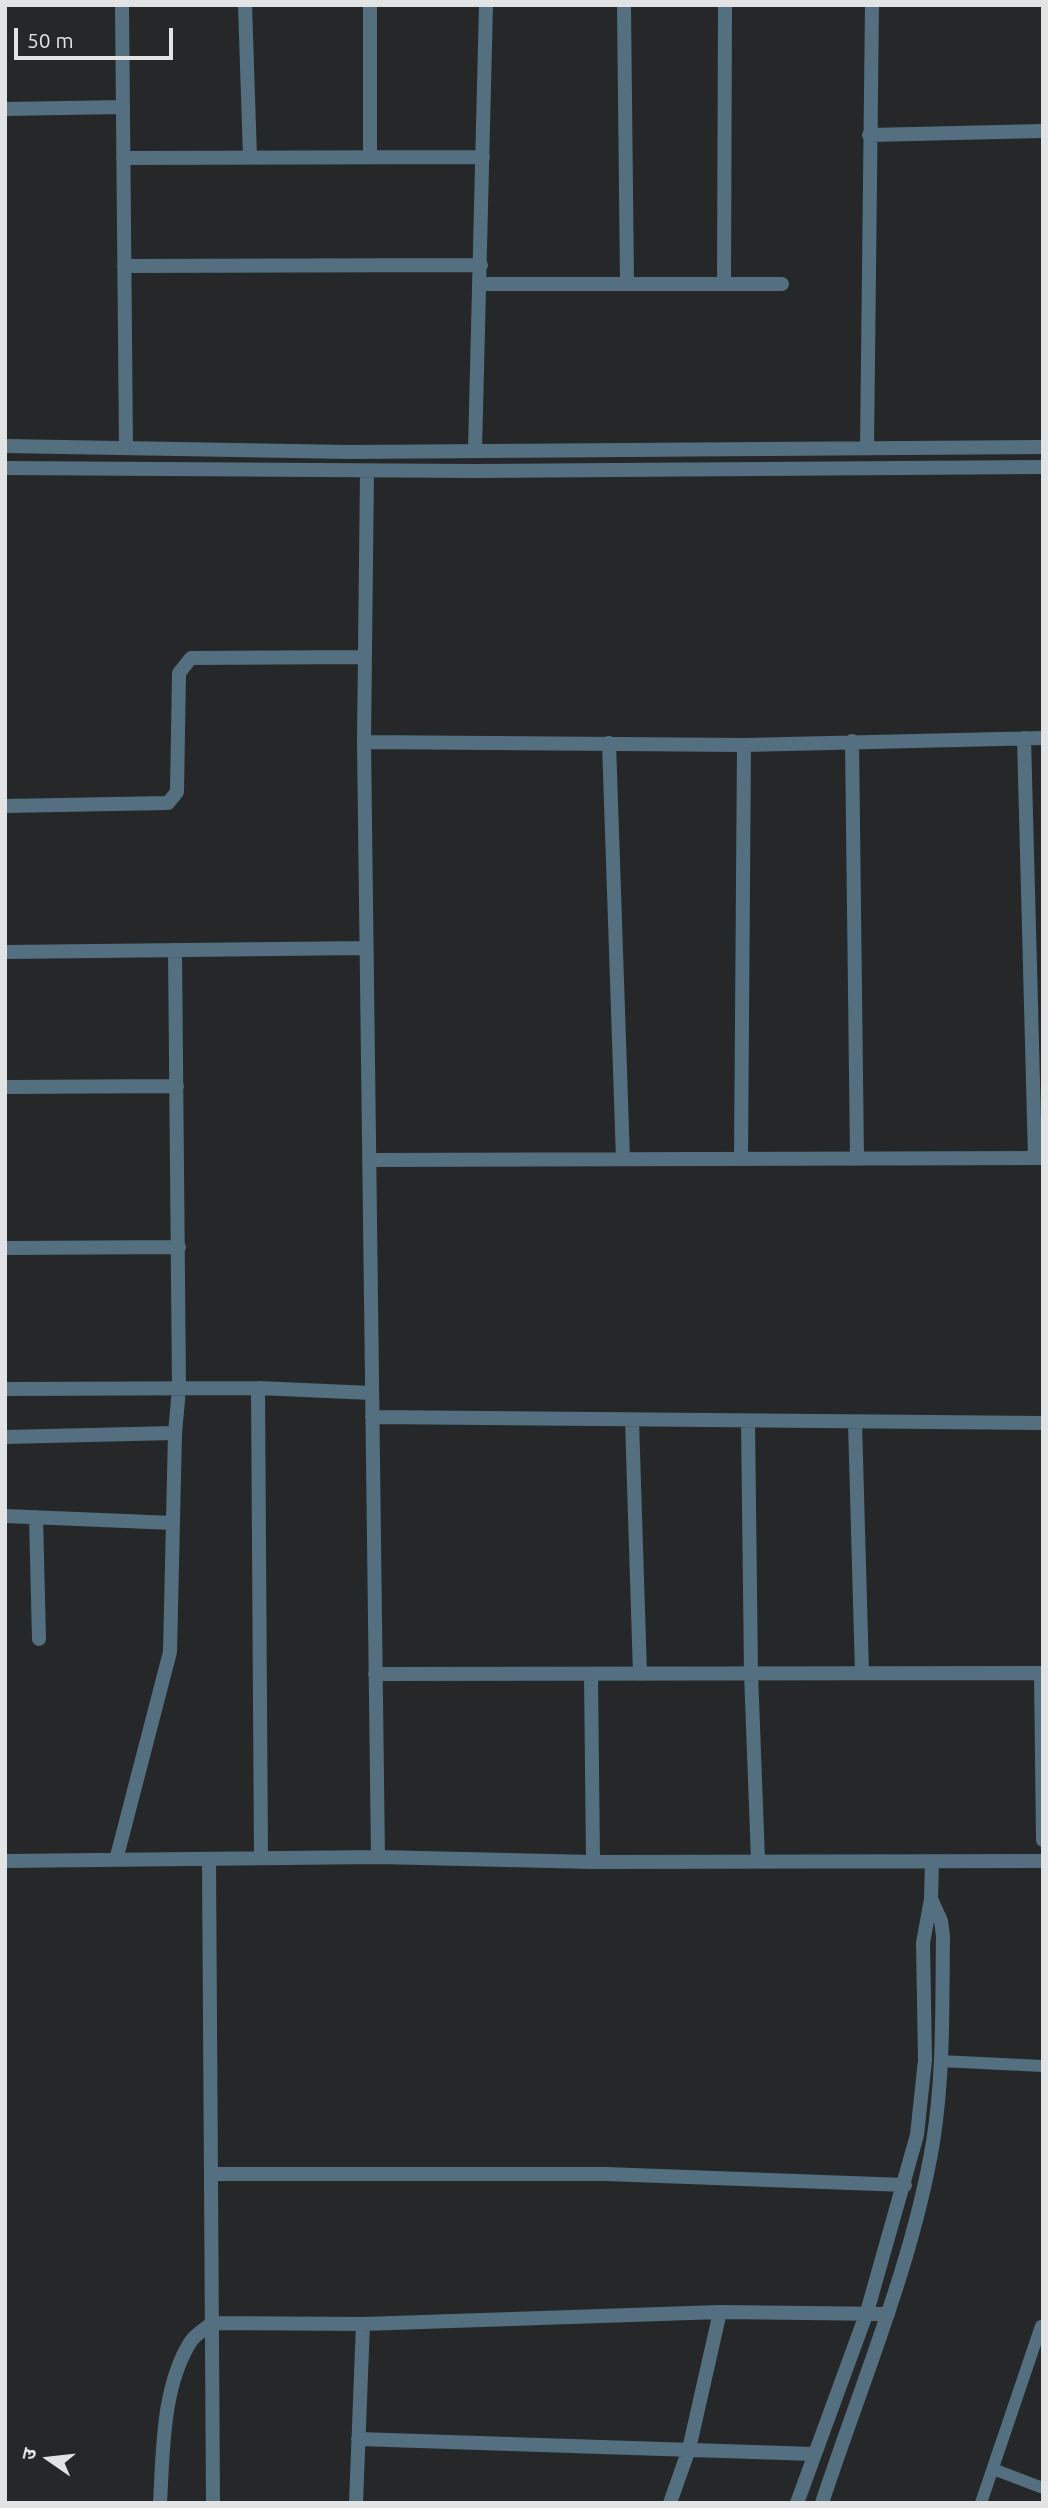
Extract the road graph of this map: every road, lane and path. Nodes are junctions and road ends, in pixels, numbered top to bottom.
1 (122, 5) edge
2 (245, 5) edge
3 (370, 5) edge
4 (486, 5) edge
5 (624, 5) edge
6 (725, 5) edge
7 (872, 5) edge
8 (123, 107) junction
9 (5, 109) edge
10 (1043, 131) edge
11 (869, 135) junction
12 (250, 157) junction
13 (370, 157) junction
14 (483, 157) junction
15 (123, 158) junction
16 (481, 265) junction
17 (124, 266) junction
18 (480, 284) junction
19 (627, 284) junction
20 (724, 284) junction
21 (782, 284) dead end
22 (5, 446) edge
23 (1043, 447) edge
24 (126, 448) junction
25 (867, 448) junction
26 (475, 450) junction
27 (1043, 467) edge
28 (5, 468) edge
29 (367, 471) junction
30 (365, 657) junction
31 (1024, 738) junction
32 (1043, 738) edge
33 (852, 741) junction
34 (364, 742) junction
35 (609, 743) junction
36 (744, 745) junction
37 (5, 806) edge
38 (366, 948) junction
39 (175, 950) junction
40 (5, 952) edge
41 (177, 1086) junction
42 (5, 1087) edge
43 (856, 1158) junction
44 (1039, 1158) edge
45 (623, 1159) junction
46 (741, 1159) junction
47 (369, 1160) junction
48 (179, 1247) junction
49 (5, 1248) edge
50 (258, 1388) junction
51 (5, 1389) edge
52 (179, 1390) junction
53 (372, 1393) junction
54 (372, 1417) junction
55 (632, 1420) junction
56 (748, 1421) junction
57 (855, 1422) junction
58 (1043, 1423) edge
59 (175, 1433) junction
60 (5, 1437) edge
61 (5, 1516) edge
62 (36, 1517) junction
63 (173, 1523) junction
64 (38, 1639) dead end
65 (751, 1673) junction
66 (862, 1673) junction
67 (1042, 1673) edge
68 (375, 1674) junction
69 (591, 1674) junction
70 (640, 1674) junction
71 (1043, 1840) edge
72 (378, 1857) junction
73 (261, 1858) junction
74 (116, 1860) junction
75 (209, 1860) junction
76 (758, 1860) junction
77 (5, 1861) edge
78 (1043, 1861) edge
79 (593, 1862) junction
80 (932, 1862) junction
81 (931, 1899) junction
82 (940, 2061) junction
83 (1043, 2066) edge
84 (211, 2174) junction
85 (905, 2185) junction
86 (720, 2312) junction
87 (867, 2312) junction
88 (888, 2314) junction
89 (212, 2323) junction
90 (363, 2324) junction
91 (1041, 2326) edge
92 (358, 2439) junction
93 (689, 2449) junction
94 (814, 2454) junction
95 (993, 2469) junction
96 (1043, 2488) edge
97 (160, 2503) edge
98 (214, 2503) edge
99 (356, 2503) edge
100 (670, 2503) edge
101 (797, 2503) edge
102 (822, 2503) edge
103 (981, 2503) edge

1 - 8 street
2 - 12 street
3 - 13 street
4 - 14 street
5 - 19 street
6 - 20 street
7 - 11 street
8 - 9 street
8 - 15 street
10 - 11 street
11 - 25 street
12 - 13 street
12 - 15 street
13 - 14 street
14 - 16 street
15 - 17 street
16 - 17 street
16 - 18 street
17 - 24 street
18 - 19 street
18 - 26 street
19 - 20 street
20 - 21 street
22 - 24 street
23 - 25 street
24 - 26 street
25 - 26 street
27 - 29 street
28 - 29 street
29 - 30 street
30 - 34 street
30 - 37 street
31 - 32 street
31 - 33 street
31 - 44 street
33 - 36 street
33 - 43 street
34 - 35 street
34 - 38 street
35 - 36 street
35 - 45 street
36 - 46 street
38 - 39 street
38 - 47 street
39 - 40 street
39 - 41 street
41 - 42 street
41 - 48 street
43 - 44 street
43 - 46 street
45 - 46 street
45 - 47 street
47 - 53 street
48 - 49 street
48 - 52 street
50 - 52 street
50 - 53 street
50 - 73 street
51 - 52 street
52 - 59 street
53 - 54 street
54 - 55 street
54 - 68 street
55 - 56 street
55 - 70 street
56 - 57 street
56 - 65 street
57 - 58 street
57 - 66 street
59 - 60 street
59 - 63 street
61 - 62 street
62 - 63 street
62 - 64 street
63 - 74 street
65 - 66 street
65 - 70 street
65 - 76 street
66 - 67 street
67 - 71 street
68 - 69 street
68 - 72 street
69 - 70 street
69 - 79 street
72 - 73 street
72 - 79 street
73 - 75 street
74 - 75 street
74 - 77 street
75 - 84 street
76 - 79 street
76 - 80 street
78 - 80 street
80 - 81 street
81 - 82 street
81 - 85 street
82 - 83 lane
82 - 88 street
84 - 85 street
84 - 89 street
85 - 87 street
86 - 87 street
86 - 90 street
86 - 93 street
87 - 88 street
87 - 94 street
88 - 102 street
89 - 90 street
89 - 97 street
89 - 98 street
90 - 92 street
91 - 95 lane
92 - 93 street
92 - 99 street
93 - 94 street
93 - 100 street
94 - 101 street
95 - 96 lane
95 - 103 lane

